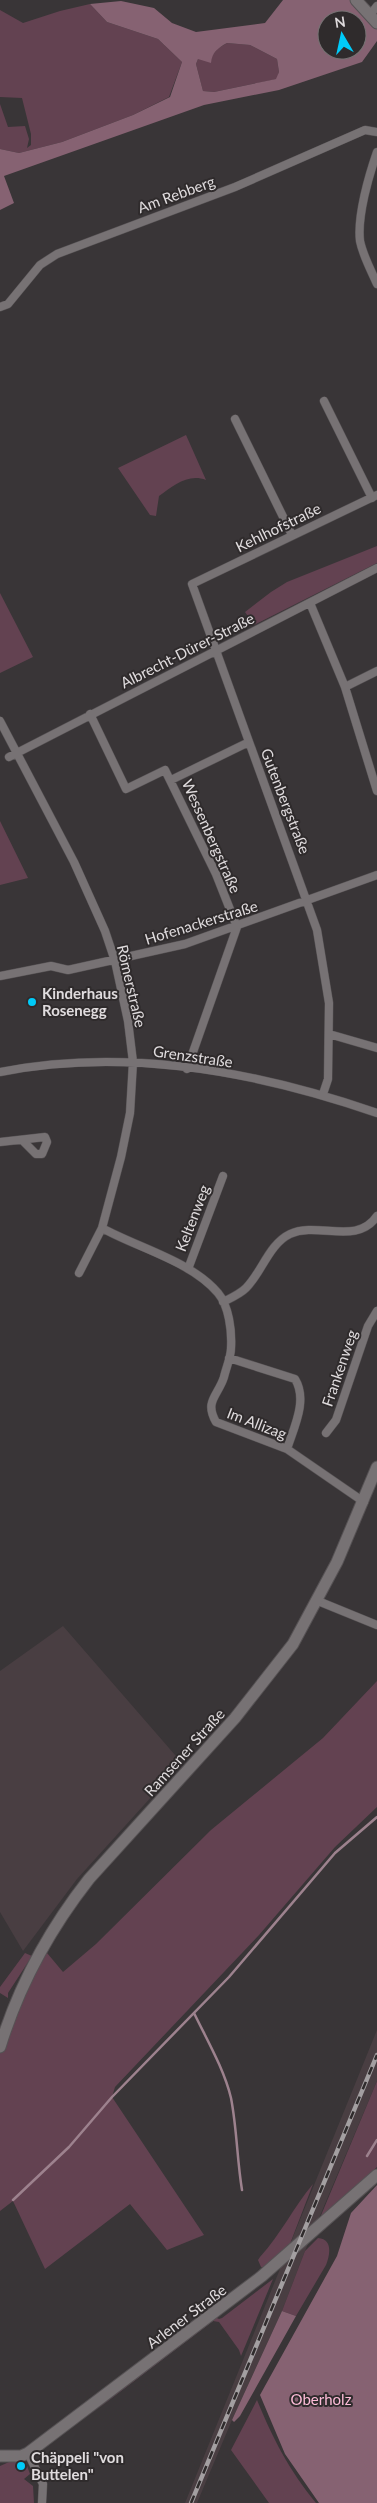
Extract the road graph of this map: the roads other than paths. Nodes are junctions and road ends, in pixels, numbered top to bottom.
1 (356, 0) edge
2 (375, 14) edge
3 (377, 132) edge
4 (377, 152) edge
5 (377, 284) edge
6 (0, 307) edge
7 (324, 401) dead end
8 (236, 419) dead end
9 (374, 497) edge
10 (292, 535) junction
11 (377, 568) edge
12 (192, 584) joint
13 (310, 603) junction
14 (217, 650) junction
15 (377, 671) edge
16 (345, 687) junction
17 (90, 714) junction
18 (0, 721) edge
19 (249, 742) junction
20 (13, 755) junction
21 (171, 780) junction
22 (377, 791) edge
23 (377, 875) edge
24 (308, 900) junction
25 (237, 927) junction
26 (114, 961) junction
27 (0, 976) edge
28 (329, 1034) junction
29 (377, 1048) edge
30 (133, 1062) junction
31 (187, 1069) junction
32 (0, 1072) edge
33 (323, 1094) junction
34 (377, 1113) edge
35 (22, 1140) dead end
36 (0, 1142) edge
37 (223, 1176) dead end
38 (377, 1216) edge
39 (102, 1228) junction
40 (188, 1269) junction
41 (80, 1273) dead end
42 (223, 1302) junction
43 (377, 1311) edge
44 (229, 1358) junction
45 (326, 1434) dead end
46 (286, 1449) junction
47 (377, 1467) edge
48 (364, 1502) junction
49 (318, 1601) junction
50 (377, 1625) edge
51 (0, 2047) edge
52 (377, 2175) edge
53 (28, 2453) junction
54 (0, 2456) edge
55 (42, 2503) edge

1 - 2 main road
3 - 6 street, Am Rebberg
4 - 5 street
7 - 9 street
8 - 10 street
9 - 10 street, Kehlhofstraße
10 - 12 street, Kehlhofstraße
11 - 13 street, Albrecht-Dürer-Straße
12 - 14 street, Gutenbergstraße
13 - 14 street, Albrecht-Dürer-Straße
13 - 16 street
14 - 17 street, Albrecht-Dürer-Straße
14 - 19 street, Gutenbergstraße
15 - 16 street
16 - 22 street
17 - 20 street, Albrecht-Dürer-Straße
17 - 21 street
18 - 20 street, Römerstraße
19 - 21 street, Wessenbergstraße
19 - 24 street, Gutenbergstraße
20 - 26 street, Römerstraße
21 - 25 street, Wessenbergstraße
23 - 24 street, Hofenackerstraße
24 - 25 street, Hofenackerstraße
24 - 28 street, Gutenbergstraße
25 - 26 street, Hofenackerstraße
25 - 31 street
26 - 27 street, Hofenackerstraße
26 - 30 street, Römerstraße
28 - 29 street
28 - 33 street, Gutenbergstraße
30 - 31 street, Grenzstraße
30 - 32 street, Grenzstraße
30 - 39 street, Römerstraße
31 - 33 street, Grenzstraße
33 - 34 street, Grenzstraße
35 - 36 street
37 - 40 street, Keltenweg
38 - 42 street
39 - 40 street, Im Allizag
39 - 41 street, Römerstraße
40 - 42 street, Im Allizag
42 - 44 street, Im Allizag
43 - 45 street, Frankenweg
44 - 46 street
44 - 46 street, Im Allizag
46 - 48 street, Im Allizag
47 - 48 main road, Ramsener Straße
48 - 49 main road, Ramsener Straße
49 - 50 street
49 - 51 main road, Ramsener Straße
52 - 53 main road, Arlener Straße
53 - 54 main road, Arlener Straße
53 - 55 street

